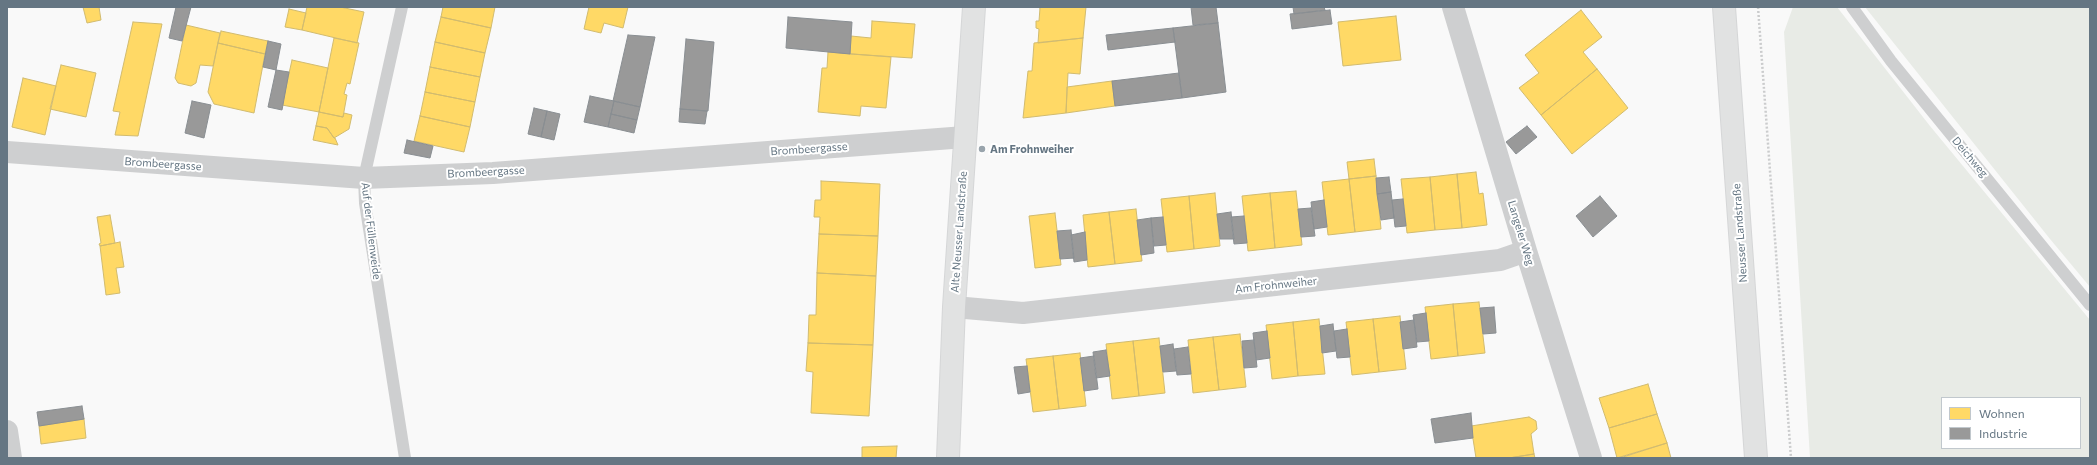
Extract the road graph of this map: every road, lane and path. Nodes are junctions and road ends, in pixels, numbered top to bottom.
1 (402, 7) edge
2 (974, 7) edge
3 (1454, 7) edge
4 (1724, 7) edge
5 (1758, 7) edge
6 (1852, 7) edge
7 (965, 137) junction
8 (7, 152) edge
9 (364, 178) junction
10 (1526, 251) junction
11 (2090, 305) edge
12 (954, 307) junction
13 (7, 431) edge
14 (11, 458) edge
15 (405, 458) edge
16 (948, 458) edge
17 (1591, 458) edge
18 (1756, 458) edge
19 (1791, 458) edge

1 - 9 lane, Auf der Füllenweide
2 - 7 main road, Alte Neusser Landstraße
3 - 10 street, Langeler Weg
4 - 18 main road, Neusser Landstraße
5 - 19 path
6 - 11 lane, Deichweg
7 - 9 street, Brombeergasse
7 - 12 main road, Alte Neusser Landstraße
8 - 9 street, Brombeergasse
9 - 15 lane, Auf der Füllenweide
10 - 12 street, Am Frohnweiher
10 - 17 street, Langeler Weg
12 - 16 main road, Alte Neusser Landstraße
13 - 14 street

